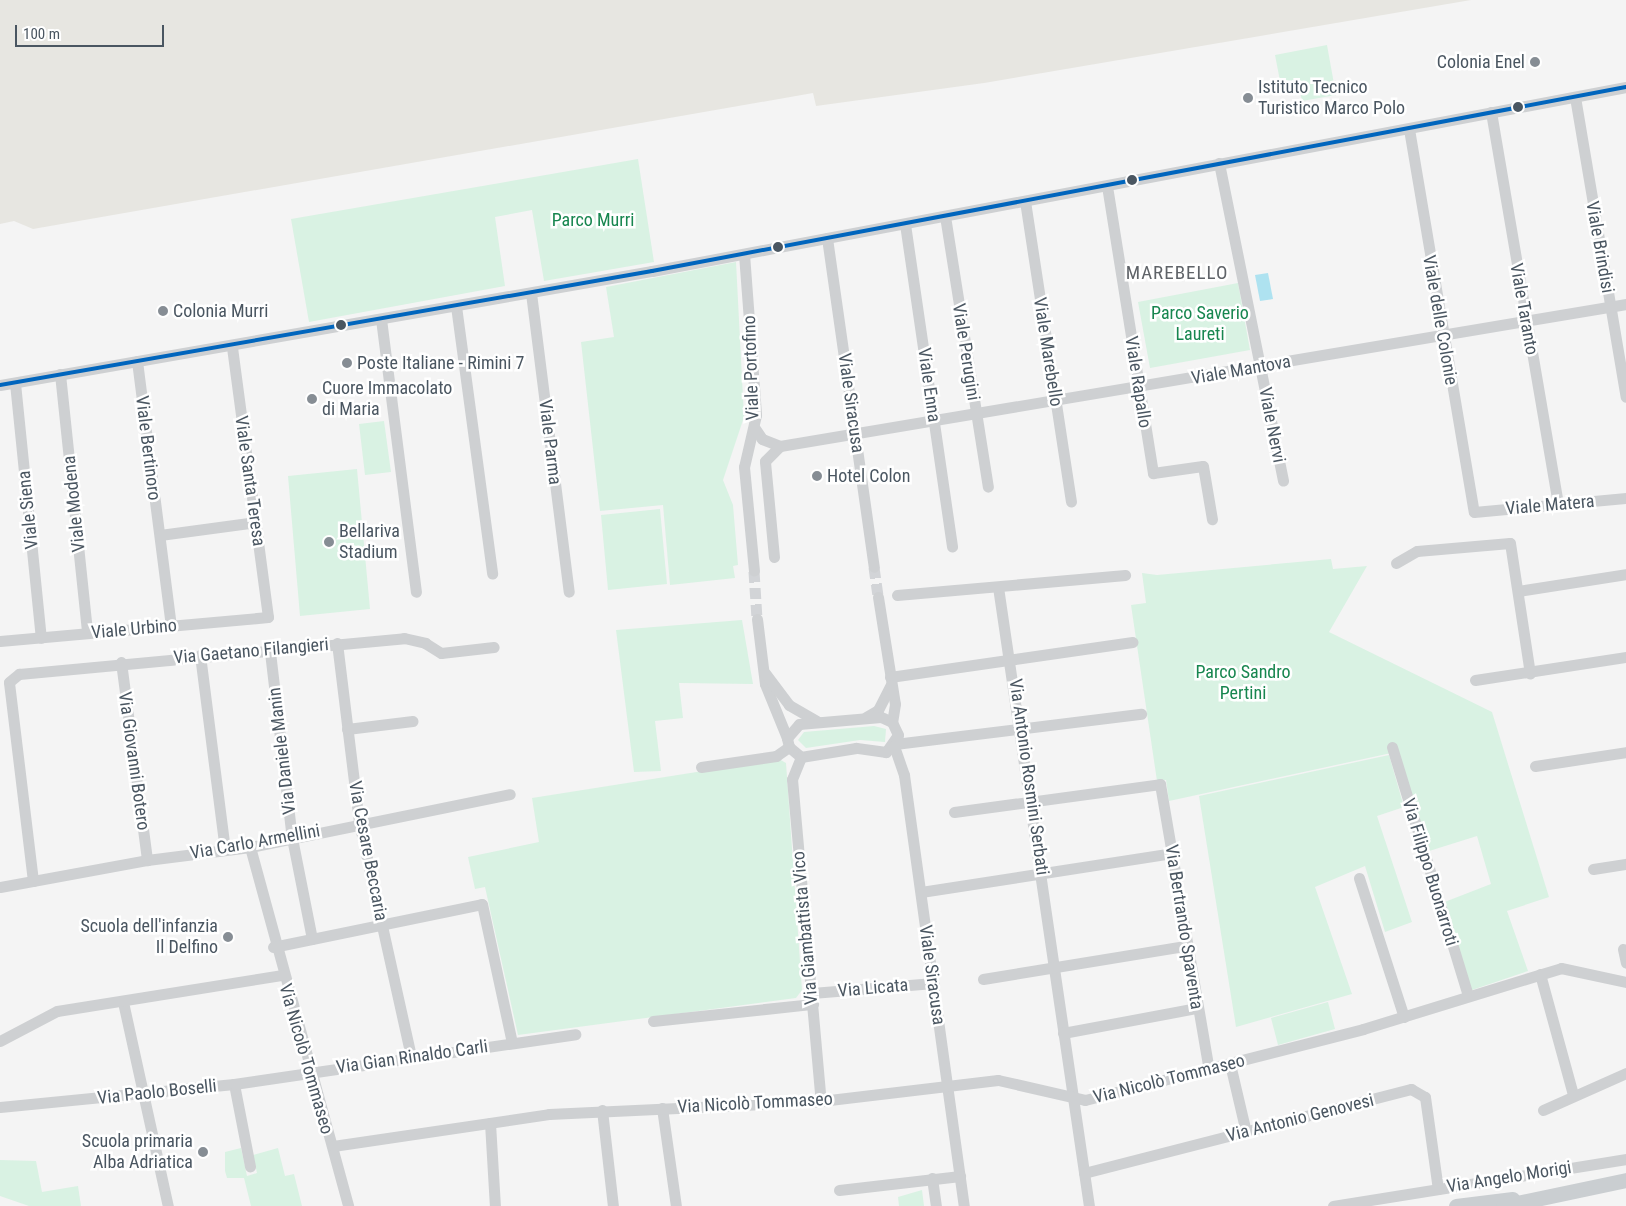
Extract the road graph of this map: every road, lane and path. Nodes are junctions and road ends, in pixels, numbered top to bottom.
1 (1626, 87) edge
2 (1574, 96) junction
3 (1491, 112) junction
4 (1409, 129) junction
5 (1219, 163) junction
6 (1107, 186) junction
7 (1025, 201) junction
8 (945, 216) junction
9 (904, 224) junction
10 (827, 238) junction
11 (744, 254) junction
12 (531, 293) junction
13 (1626, 304) edge
14 (456, 306) junction
15 (1610, 306) junction
16 (381, 320) junction
17 (1526, 321) junction
18 (1442, 336) junction
19 (232, 346) junction
20 (137, 361) junction
21 (1261, 366) junction
22 (60, 374) junction
23 (15, 382) junction
24 (0, 385) edge
25 (1139, 387) junction
26 (1626, 397) edge
27 (1055, 402) junction
28 (975, 415) junction
29 (934, 421) junction
30 (754, 427) junction
31 (856, 435) junction
32 (780, 446) junction
33 (1283, 481) dead end
34 (988, 487) dead end
35 (1626, 498) edge
36 (1071, 502) dead end
37 (1558, 505) junction
38 (1474, 512) joint
39 (1212, 520) dead end
40 (256, 522) junction
41 (160, 535) junction
42 (952, 547) dead end
43 (774, 557) dead end
44 (1396, 563) dead end
45 (874, 567) tunnel mouth
46 (754, 571) tunnel mouth
47 (492, 574) dead end
48 (1626, 574) edge
49 (1126, 575) dead end
50 (998, 587) junction
51 (1518, 591) junction
52 (416, 592) dead end
53 (569, 592) dead end
54 (897, 595) dead end
55 (878, 597) tunnel mouth
56 (268, 617) joint
57 (757, 619) tunnel mouth
58 (171, 626) junction
59 (87, 634) junction
60 (40, 638) junction
61 (0, 641) edge
62 (1132, 642) dead end
63 (337, 643) junction
64 (494, 647) dead end
65 (270, 652) junction
66 (200, 655) junction
67 (1626, 657) edge
68 (1012, 660) junction
69 (121, 662) junction
70 (765, 673) junction
71 (1530, 673) junction
72 (891, 680) junction
73 (1475, 680) dead end
74 (1141, 714) dead end
75 (864, 718) junction
76 (412, 721) dead end
77 (818, 722) junction
78 (892, 722) junction
79 (348, 729) junction
80 (1021, 731) junction
81 (896, 742) junction
82 (788, 743) junction
83 (1392, 747) dead end
84 (877, 752) junction
85 (1626, 752) edge
86 (801, 757) junction
87 (701, 766) dead end
88 (1535, 766) dead end
89 (904, 775) junction
90 (510, 794) dead end
91 (1032, 803) junction
92 (954, 812) dead end
93 (359, 822) junction
94 (292, 838) junction
95 (250, 847) junction
96 (225, 850) junction
97 (1172, 853) junction
98 (147, 860) junction
99 (1626, 864) edge
100 (1593, 869) dead end
101 (1042, 872) junction
102 (1359, 878) dead end
103 (33, 881) junction
104 (0, 887) edge
105 (921, 892) junction
106 (382, 925) junction
107 (312, 939) junction
108 (1185, 946) junction
109 (273, 947) junction
110 (1623, 948) dead end
111 (1626, 963) edge
112 (1054, 968) junction
113 (1540, 974) junction
114 (281, 975) junction
115 (983, 979) dead end
116 (1626, 982) edge
117 (934, 983) junction
118 (1468, 996) junction
119 (812, 999) junction
120 (123, 1002) junction
121 (1196, 1008) junction
122 (1404, 1017) junction
123 (653, 1021) dead end
124 (1063, 1033) junction
125 (575, 1034) dead end
126 (0, 1041) edge
127 (512, 1043) junction
128 (411, 1056) junction
129 (1230, 1064) junction
130 (1209, 1070) junction
131 (313, 1072) junction
132 (1626, 1073) edge
133 (234, 1084) junction
134 (947, 1087) junction
135 (144, 1095) junction
136 (1573, 1095) junction
137 (1072, 1096) junction
138 (821, 1100) junction
139 (0, 1108) edge
140 (662, 1108) junction
141 (602, 1110) junction
142 (1543, 1110) dead end
143 (490, 1123) junction
144 (1246, 1132) junction
145 (333, 1146) junction
146 (1626, 1159) edge
147 (250, 1166) dead end
148 (1084, 1173) junction
149 (960, 1176) junction
150 (932, 1178) junction
151 (1626, 1180) edge
152 (1438, 1189) junction
153 (838, 1190) dead end
154 (1532, 1198) junction
155 (964, 1205) edge
156 (168, 1206) edge
157 (348, 1206) edge
158 (495, 1206) edge
159 (613, 1206) edge
160 (676, 1206) edge
161 (936, 1206) edge
162 (1089, 1206) edge
163 (1333, 1206) edge
164 (1456, 1206) edge
165 (1503, 1206) edge

1 - 2 street
2 - 3 street
2 - 15 street, Viale Brindisi
3 - 4 street
3 - 17 street, Viale Taranto
4 - 5 street
4 - 18 street, Viale delle Colonie
5 - 6 street
5 - 21 street, Viale Nervi
6 - 7 street
6 - 25 street, Viale Rapallo
7 - 8 street
7 - 27 street, Viale Marebello
8 - 9 street
8 - 28 street, Viale Perugini
9 - 10 street
9 - 29 street, Viale Enna
10 - 11 street
10 - 31 street, Viale Siracusa
11 - 12 street
11 - 30 street, Viale Portofino
12 - 14 street
12 - 53 street, Viale Parma
13 - 15 street, Viale Mantova
14 - 16 street
14 - 47 street
15 - 17 street, Viale Mantova
15 - 26 street, Viale Brindisi
16 - 19 street
16 - 52 street
17 - 18 street, Viale Mantova
17 - 37 street, Viale Taranto
18 - 21 street, Viale Mantova
18 - 38 street, Viale delle Colonie
19 - 20 street
19 - 40 street, Viale Santa Teresa
20 - 22 street
20 - 41 street, Viale Bertinoro
21 - 25 street, Viale Mantova
21 - 33 street, Viale Nervi
22 - 23 street
22 - 59 street, Viale Modena
23 - 24 street
23 - 60 street, Viale Siena
25 - 27 street, Viale Mantova
25 - 39 street, Viale Rapallo
27 - 28 street, Viale Mantova
27 - 36 street, Viale Marebello
28 - 29 street, Viale Mantova
28 - 34 street, Viale Perugini
29 - 31 street, Viale Mantova
29 - 42 street, Viale Enna
30 - 32 street
30 - 46 street, Viale Portofino
31 - 32 street, Viale Mantova
31 - 45 street, Viale Siracusa
32 - 43 street
35 - 37 street, Viale Matera
37 - 38 street, Viale Matera
40 - 41 street
40 - 56 street, Viale Santa Teresa
41 - 58 street, Viale Bertinoro
44 - 51 street
48 - 51 street
49 - 50 street
50 - 54 street
50 - 68 street, Via Antonio Rosmini Serbati
51 - 71 street
55 - 72 street
56 - 58 street, Viale Urbino
57 - 70 street
58 - 59 street, Viale Urbino
59 - 60 street, Viale Urbino
60 - 61 street, Viale Urbino
62 - 68 street
63 - 64 street, Via Gaetano Filangieri
63 - 65 street, Via Gaetano Filangieri
63 - 79 street, Via Cesare Beccaria
65 - 66 street, Via Gaetano Filangieri
65 - 94 street, Via Daniele Manin
66 - 69 street, Via Gaetano Filangieri
66 - 96 street
67 - 71 street
68 - 72 street
68 - 80 street, Via Antonio Rosmini Serbati
69 - 98 street, Via Giovanni Botero
69 - 103 street, Via Gaetano Filangieri
70 - 77 street
70 - 82 street
71 - 73 street
72 - 75 street
72 - 78 street
74 - 80 street
75 - 77 street
75 - 78 street
76 - 79 street
77 - 82 street
78 - 81 street, Viale Siracusa
79 - 93 street, Via Cesare Beccaria
80 - 81 street
80 - 91 street, Via Antonio Rosmini Serbati
81 - 84 street
81 - 89 street, Viale Siracusa
82 - 86 street
82 - 87 street
83 - 118 street, Via Filippo Buonarroti
84 - 86 street
84 - 89 street
85 - 88 street
86 - 119 street, Via Giambattista Vico
89 - 105 street, Viale Siracusa
90 - 93 street, Via Carlo Armellini
91 - 92 street
91 - 97 street, Via Bertrando Spaventa
91 - 101 street, Via Antonio Rosmini Serbati
93 - 94 street, Via Carlo Armellini
93 - 106 street, Via Cesare Beccaria
94 - 95 street, Via Carlo Armellini
94 - 107 street, Via Daniele Manin
95 - 96 street, Via Carlo Armellini
95 - 109 street, Via Nicolò Tommaseo
96 - 98 street, Via Carlo Armellini
97 - 101 street
97 - 108 street, Via Bertrando Spaventa
98 - 103 street, Via Carlo Armellini
99 - 100 street
101 - 105 street
101 - 112 street, Via Antonio Rosmini Serbati
102 - 122 street
103 - 104 street, Via Carlo Armellini
105 - 117 street, Viale Siracusa
106 - 107 street
106 - 127 street, Via Gian Rinaldo Carli
106 - 128 street, Via Cesare Beccaria
107 - 109 street
108 - 112 street
108 - 121 street, Via Bertrando Spaventa
109 - 114 street, Via Nicolò Tommaseo
110 - 111 street
112 - 115 street
112 - 124 street, Via Antonio Rosmini Serbati
113 - 116 street, Via Nicolò Tommaseo
113 - 118 street, Via Nicolò Tommaseo
113 - 136 street
114 - 120 street
114 - 131 street, Via Nicolò Tommaseo
117 - 119 street, Via Licata
117 - 134 street, Viale Siracusa
118 - 122 street, Via Nicolò Tommaseo
119 - 123 street
119 - 138 street, Via Giambattista Vico
120 - 126 street
120 - 135 street
121 - 124 street
121 - 130 street, Via Bertrando Spaventa
122 - 129 street, Via Nicolò Tommaseo
124 - 137 street, Via Antonio Rosmini Serbati
125 - 127 street, Via Gian Rinaldo Carli
127 - 128 street, Via Gian Rinaldo Carli
128 - 131 street, Via Gian Rinaldo Carli
129 - 130 street, Via Nicolò Tommaseo
129 - 144 street
130 - 137 street, Via Nicolò Tommaseo
131 - 133 street, Via Paolo Boselli
131 - 145 street, Via Nicolò Tommaseo
132 - 136 street
133 - 135 street, Via Paolo Boselli
133 - 147 street
134 - 137 street, Via Nicolò Tommaseo
134 - 138 street, Via Nicolò Tommaseo
134 - 149 street, Viale Siracusa
135 - 139 street, Via Paolo Boselli
135 - 156 street
136 - 142 street
137 - 148 street, Via Antonio Rosmini Serbati
138 - 140 street, Via Nicolò Tommaseo
140 - 141 street, Via Nicolò Tommaseo
140 - 160 street
141 - 143 street, Via Nicolò Tommaseo
141 - 159 street
143 - 145 street, Via Nicolò Tommaseo
143 - 158 street
144 - 148 street, Via Antonio Genovesi
144 - 152 street, Via Antonio Genovesi
145 - 157 street
146 - 152 street, Via Angelo Morigi
148 - 162 street, Via Antonio Rosmini Serbati
149 - 150 street
149 - 155 street, Viale Siracusa
150 - 153 street
150 - 161 street
151 - 154 main road
152 - 163 street, Via Angelo Morigi
154 - 164 main road
154 - 165 main road

